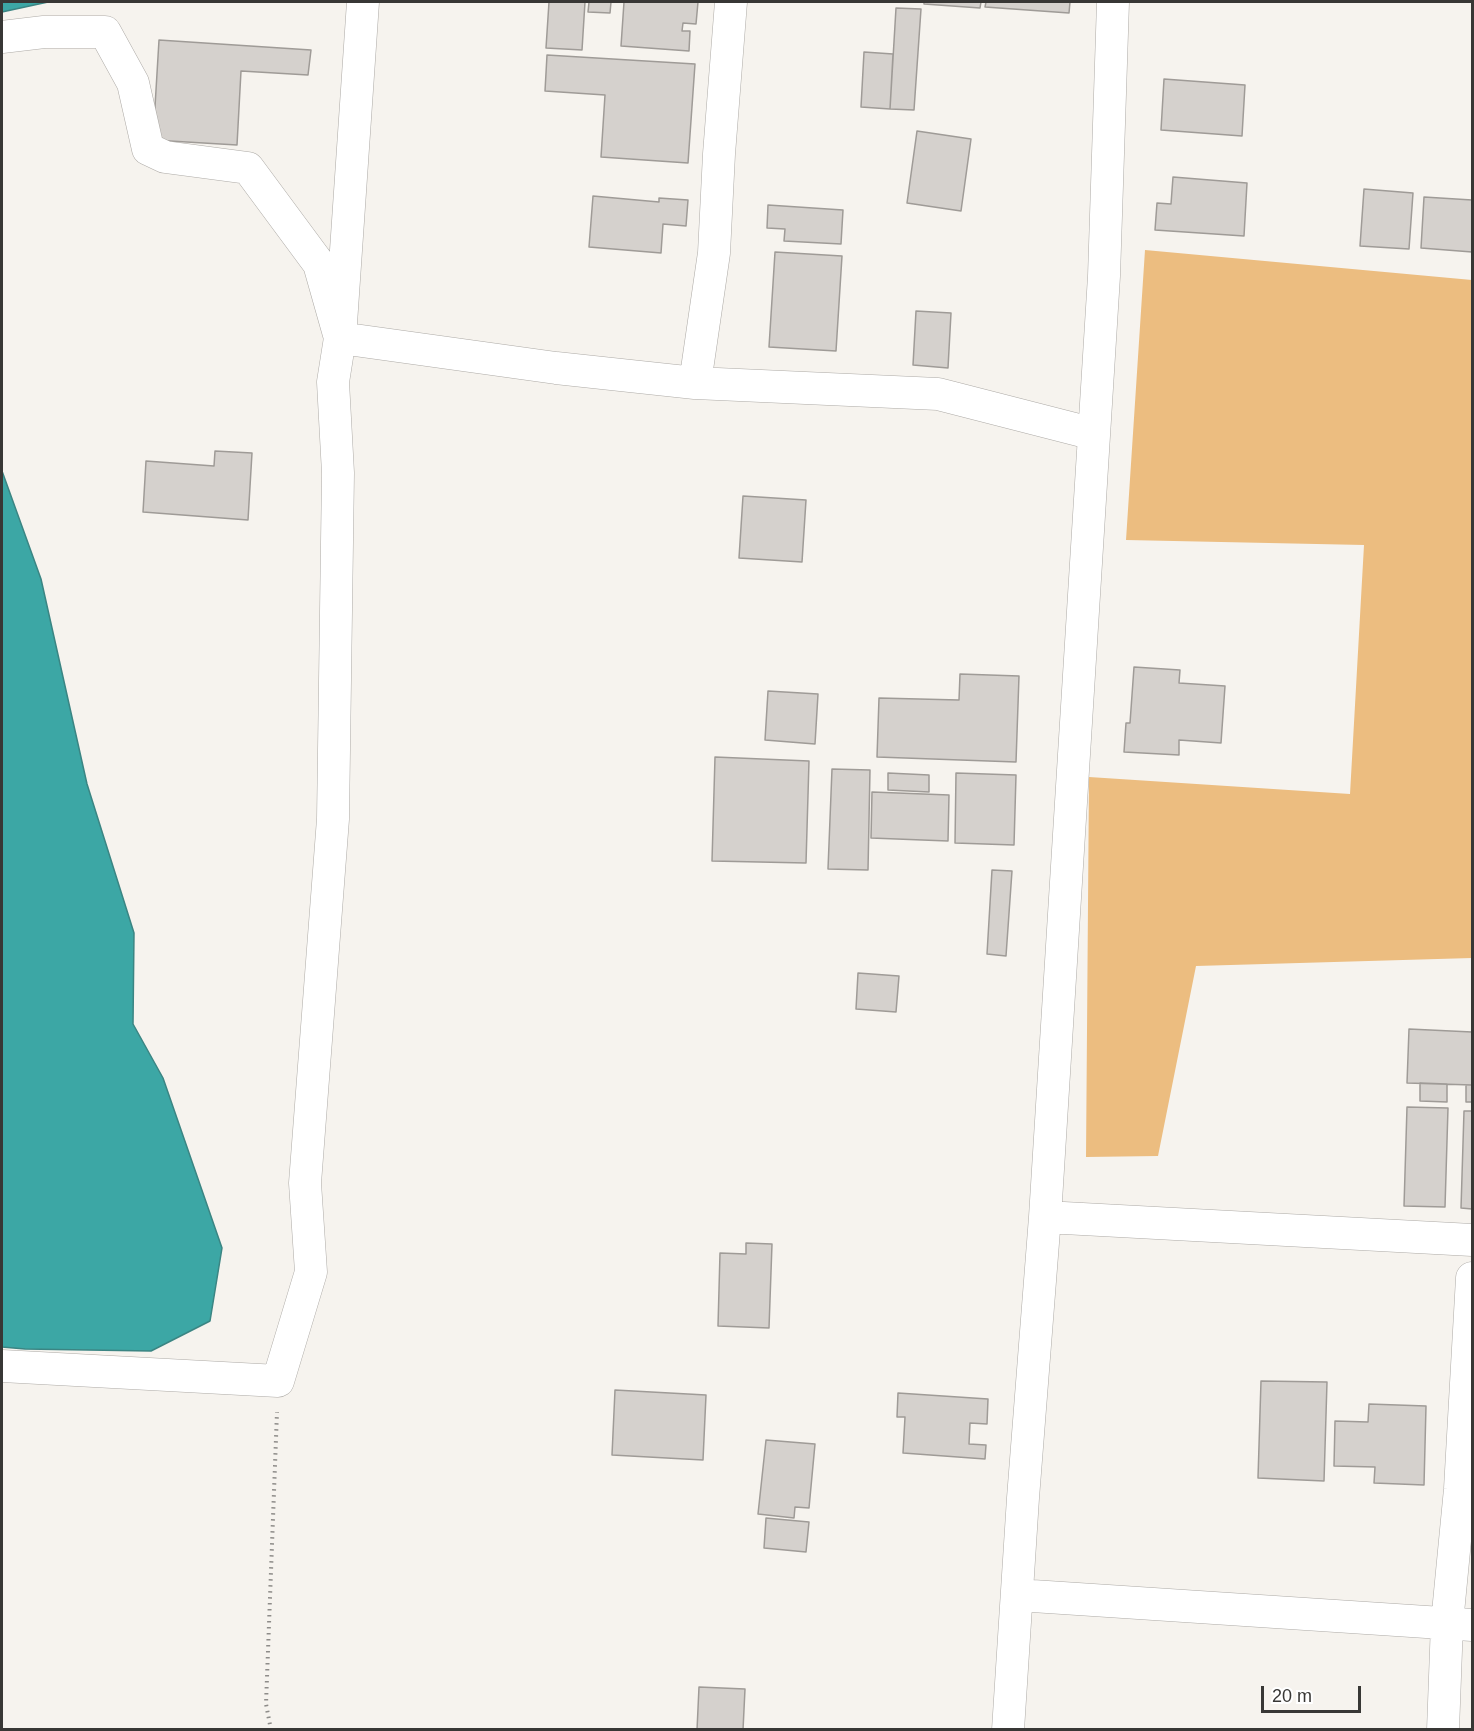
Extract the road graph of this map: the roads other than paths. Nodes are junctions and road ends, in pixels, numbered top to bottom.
1 (363, 2) edge
2 (730, 2) edge
3 (1113, 2) edge
4 (2, 38) edge
5 (340, 338) junction
6 (694, 383) junction
7 (1094, 434) junction
8 (1045, 1217) junction
9 (1473, 1240) edge
10 (1473, 1278) edge
11 (2, 1365) edge
12 (1017, 1595) junction
13 (1460, 1624) edge
14 (1008, 1730) edge
15 (1443, 1730) edge

1 - 5 street
2 - 6 street
3 - 7 street
4 - 5 street
5 - 6 street
5 - 11 street
6 - 7 street
7 - 8 street
8 - 9 street
8 - 12 street
10 - 13 street
12 - 13 street
12 - 14 street
13 - 15 street

